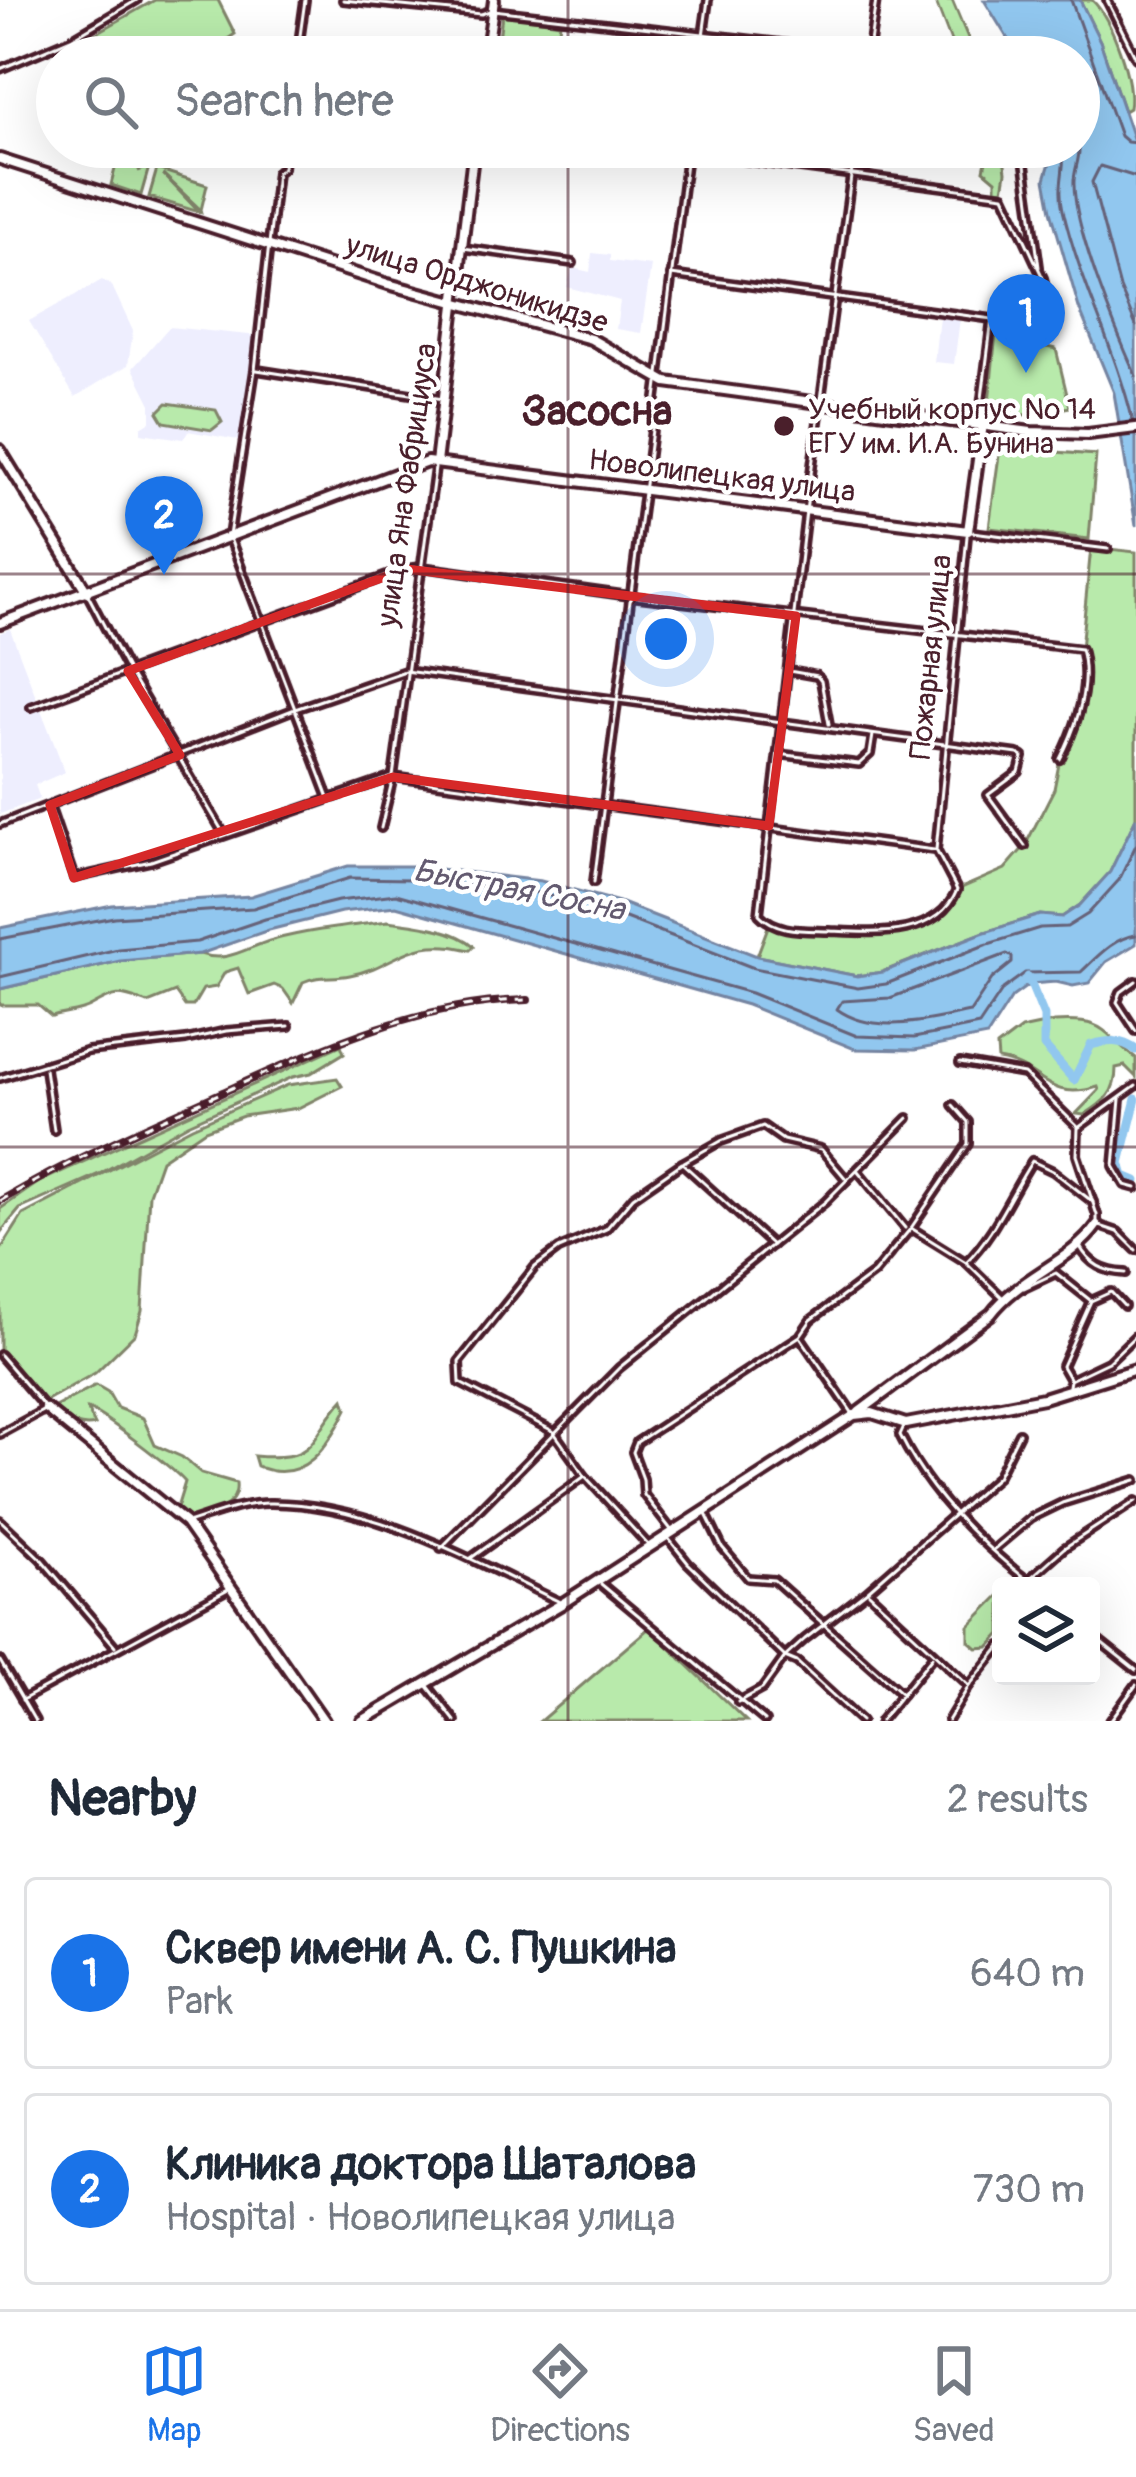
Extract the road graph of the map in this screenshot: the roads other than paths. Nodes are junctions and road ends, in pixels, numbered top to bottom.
1 (137, 0) edge
2 (305, 0) edge
3 (343, 0) edge
4 (708, 0) edge
5 (876, 0) edge
6 (1107, 0) edge
7 (494, 5) edge
8 (704, 33) junction
9 (74, 36) edge
10 (300, 36) edge
11 (489, 36) edge
12 (704, 36) edge
13 (726, 36) edge
14 (871, 36) edge
15 (36, 53) edge
16 (1136, 58) edge
17 (0, 69) edge
18 (0, 159) edge
19 (283, 168) edge
20 (471, 168) edge
21 (685, 168) edge
22 (805, 168) edge
23 (852, 168) edge
24 (1026, 168) edge
25 (851, 175) junction
26 (269, 245) junction
27 (461, 248) junction
28 (573, 263) dead end
29 (1039, 269) junction
30 (670, 275) junction
31 (834, 295) junction
32 (456, 304) junction
33 (992, 319) junction
34 (255, 370) junction
35 (659, 379) junction
36 (442, 399) junction
37 (822, 402) junction
38 (983, 424) junction
39 (1136, 428) edge
40 (0, 450) edge
41 (436, 463) junction
42 (644, 492) junction
43 (806, 511) junction
44 (968, 531) junction
45 (229, 536) junction
46 (1108, 549) dead end
47 (422, 567) junction
48 (86, 592) junction
49 (630, 596) junction
50 (796, 616) junction
51 (262, 622) junction
52 (0, 623) edge
53 (956, 636) junction
54 (405, 670) junction
55 (128, 671) junction
56 (789, 671) junction
57 (619, 698) junction
58 (31, 707) dead end
59 (295, 709) junction
60 (782, 719) junction
61 (829, 726) junction
62 (874, 733) junction
63 (947, 742) junction
64 (778, 754) junction
65 (180, 755) junction
66 (1060, 759) dead end
67 (393, 777) junction
68 (330, 800) junction
69 (605, 805) junction
70 (50, 806) junction
71 (0, 824) edge
72 (769, 826) junction
73 (381, 828) dead end
74 (224, 834) junction
75 (1025, 846) dead end
76 (936, 850) junction
77 (594, 882) dead end
78 (1136, 981) edge
79 (289, 1026) dead end
80 (1136, 1031) edge
81 (960, 1063) dead end
82 (44, 1067) junction
83 (0, 1078) edge
84 (1136, 1086) edge
85 (1120, 1097) junction
86 (953, 1106) dead end
87 (908, 1118) dead end
88 (1078, 1127) junction
89 (54, 1130) dead end
90 (682, 1163) junction
91 (857, 1169) junction
92 (847, 1180) junction
93 (1136, 1188) edge
94 (1094, 1203) junction
95 (1097, 1225) junction
96 (909, 1230) junction
97 (1078, 1244) junction
98 (772, 1245) junction
99 (1136, 1250) edge
100 (966, 1262) junction
101 (1126, 1273) dead end
102 (1016, 1289) junction
103 (1003, 1298) junction
104 (1091, 1301) junction
105 (1124, 1306) dead end
106 (1136, 1335) edge
107 (800, 1336) junction
108 (0, 1355) edge
109 (1136, 1369) edge
110 (1070, 1380) junction
111 (888, 1391) junction
112 (1070, 1391) junction
113 (46, 1409) junction
114 (854, 1415) junction
115 (895, 1420) junction
116 (905, 1424) junction
117 (553, 1431) junction
118 (1019, 1433) dead end
119 (0, 1434) edge
120 (585, 1476) junction
121 (1136, 1480) edge
122 (1136, 1501) edge
123 (705, 1513) junction
124 (956, 1514) junction
125 (0, 1520) edge
126 (186, 1523) junction
127 (670, 1535) junction
128 (441, 1547) junction
129 (650, 1548) junction
130 (992, 1551) junction
131 (469, 1559) junction
132 (1023, 1577) edge
133 (1031, 1577) edge
134 (596, 1581) junction
135 (231, 1587) junction
136 (867, 1591) junction
137 (563, 1603) junction
138 (822, 1625) junction
139 (1100, 1641) edge
140 (116, 1647) junction
141 (933, 1655) junction
142 (785, 1657) junction
143 (992, 1657) edge
144 (0, 1661) edge
145 (1136, 1670) edge
146 (428, 1685) junction
147 (1136, 1685) edge
148 (969, 1686) junction
149 (902, 1694) junction
150 (22, 1700) junction
151 (739, 1702) junction
152 (35, 1721) edge
153 (324, 1721) edge
154 (362, 1721) edge
155 (455, 1721) edge
156 (765, 1721) edge
157 (861, 1721) edge
158 (880, 1721) edge
159 (948, 1721) edge
160 (1110, 1721) edge

1 - 9 street
2 - 10 street
3 - 7 street
4 - 8 street
5 - 14 street
6 - 16 street
7 - 8 street
7 - 11 street
8 - 12 street
8 - 13 street
15 - 17 street
18 - 26 street, улица Орджоникидзе
19 - 26 street
20 - 27 street, улица Яна Фабрициуса
21 - 30 street
22 - 25 street
23 - 25 street
24 - 29 street
25 - 29 street
25 - 31 street
26 - 32 street, улица Орджоникидзе
26 - 34 street
27 - 28 street
27 - 32 street, улица Яна Фабрициуса
29 - 33 street
30 - 31 street
30 - 35 street
31 - 33 street
31 - 37 street
32 - 35 street, улица Орджоникидзе
32 - 36 street, улица Яна Фабрициуса
33 - 38 street
34 - 36 street
34 - 45 street
35 - 37 street, улица Орджоникидзе
35 - 42 street
36 - 41 street, улица Яна Фабрициуса
37 - 38 street, улица Орджоникидзе
37 - 43 street
38 - 39 street, улица Орджоникидзе
38 - 44 street, Пожарная улица
40 - 48 street
41 - 42 street, Новолипецкая улица
41 - 45 street, Новолипецкая улица
41 - 47 street, улица Яна Фабрициуса
42 - 43 street, Новолипецкая улица
42 - 49 street
43 - 44 street, Новолипецкая улица
43 - 50 street
44 - 46 street, Новолипецкая улица
44 - 53 street, Пожарная улица
45 - 48 street, Новолипецкая улица
45 - 51 street
47 - 49 street
47 - 51 street
47 - 54 street, улица Яна Фабрициуса
48 - 52 street, Новолипецкая улица
48 - 55 street
49 - 50 street
49 - 57 street
50 - 53 street
50 - 56 street
51 - 55 street
51 - 59 street
53 - 63 street, Пожарная улица
53 - 66 street
54 - 57 street
54 - 59 street
54 - 67 street, улица Яна Фабрициуса
55 - 58 street
55 - 65 street
56 - 60 street
56 - 61 street
57 - 60 street
57 - 69 street
59 - 65 street
59 - 68 street
60 - 61 street
60 - 64 street
61 - 62 street
62 - 63 street
62 - 64 street
63 - 75 street
63 - 76 street, Пожарная улица
64 - 72 street
65 - 70 street
65 - 74 street
67 - 68 street
67 - 69 street
67 - 73 street, улица Яна Фабрициуса
68 - 74 street
69 - 72 street
69 - 77 street
70 - 71 street
70 - 74 street
72 - 76 street
72 - 76 street
78 - 80 street
79 - 82 street
81 - 88 street
82 - 83 street
82 - 89 street
84 - 85 street
85 - 88 street
85 - 93 street
86 - 96 street
87 - 91 street
88 - 94 street
90 - 92 street
90 - 98 street
90 - 117 street
91 - 92 street
91 - 96 street
92 - 98 street
94 - 95 street
94 - 100 street
95 - 97 street
95 - 99 street
96 - 100 street
96 - 107 street
97 - 101 street
97 - 102 street
98 - 117 street
100 - 103 street
102 - 103 street
102 - 104 street
103 - 111 street
104 - 105 street
104 - 110 street
106 - 110 street
107 - 114 street
107 - 127 street
108 - 113 street
109 - 112 street
110 - 112 street
111 - 114 street
111 - 115 street
112 - 116 street
113 - 119 street
113 - 126 street
114 - 115 street
114 - 123 street
115 - 116 street
116 - 124 street
117 - 120 street
117 - 128 street
118 - 124 street
120 - 129 street
120 - 131 street
121 - 130 street
122 - 133 street
123 - 127 street
123 - 138 street
124 - 130 street
124 - 136 street
125 - 140 street
126 - 128 street
126 - 135 street
127 - 129 street
127 - 142 street
128 - 131 street
129 - 134 street
130 - 132 street
131 - 137 street
134 - 137 street
134 - 151 street
135 - 140 street
135 - 153 street
136 - 138 street
136 - 141 street
137 - 146 street
138 - 142 street
138 - 149 street
139 - 145 street
140 - 150 street
141 - 148 street
141 - 149 street
142 - 151 street
142 - 157 street
143 - 148 street
144 - 150 street
146 - 154 street
146 - 155 street
147 - 160 street
148 - 159 street
149 - 158 street
150 - 152 street
151 - 156 street

